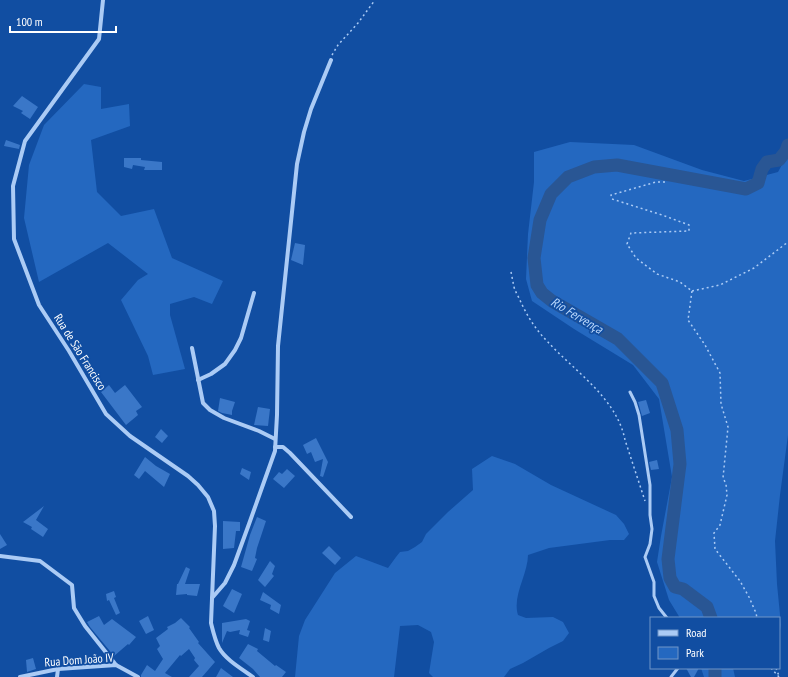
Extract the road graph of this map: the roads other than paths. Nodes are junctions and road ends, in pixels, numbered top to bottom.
1 (103, 0) edge
2 (331, 60) road end
3 (254, 294) dead end
4 (192, 348) dead end
5 (198, 380) junction
6 (630, 392) dead end
7 (275, 440) junction
8 (275, 447) junction
9 (351, 517) dead end
10 (0, 556) edge
11 (212, 599) junction
12 (666, 617) edge
13 (116, 664) junction
14 (58, 669) junction
15 (677, 669) edge
16 (20, 677) edge
17 (57, 677) edge
18 (138, 677) edge
19 (253, 677) edge
20 (671, 677) edge

1 - 11 street, Rua de São Francisco
2 - 7 street
3 - 5 street
4 - 5 street
5 - 7 street
6 - 12 lane
7 - 8 street
8 - 9 street
8 - 11 street
10 - 13 street
11 - 19 street, Rua de São Francisco
13 - 14 street, Rua Dom João IV
13 - 18 street, Rua Dom João IV
14 - 16 street, Rua Dom João IV
14 - 17 street
15 - 20 lane

